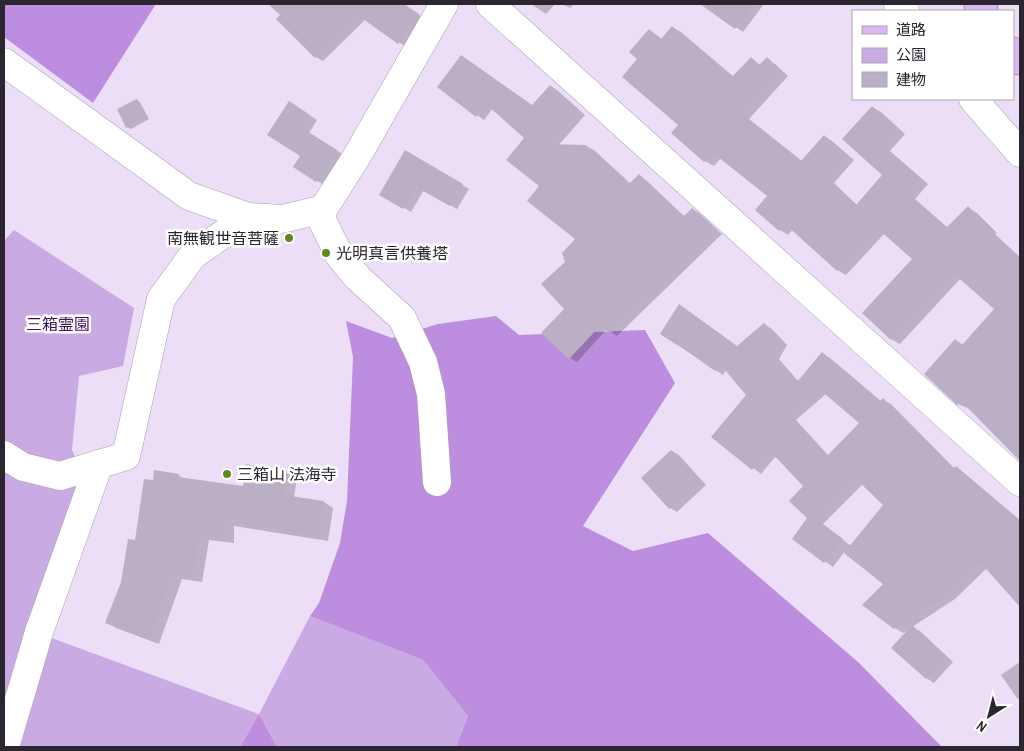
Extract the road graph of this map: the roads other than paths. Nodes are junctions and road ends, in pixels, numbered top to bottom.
1 (444, 4) edge
2 (490, 4) edge
3 (4, 62) edge
4 (974, 100) edge
5 (1020, 153) edge
6 (320, 210) junction
7 (248, 217) junction
8 (4, 455) edge
9 (99, 464) junction
10 (437, 482) dead end
11 (1020, 482) edge
12 (5, 747) edge

1 - 6 street
2 - 11 street
3 - 7 street
4 - 5 street
6 - 7 street
6 - 10 street
7 - 9 street
8 - 9 street
9 - 12 street

